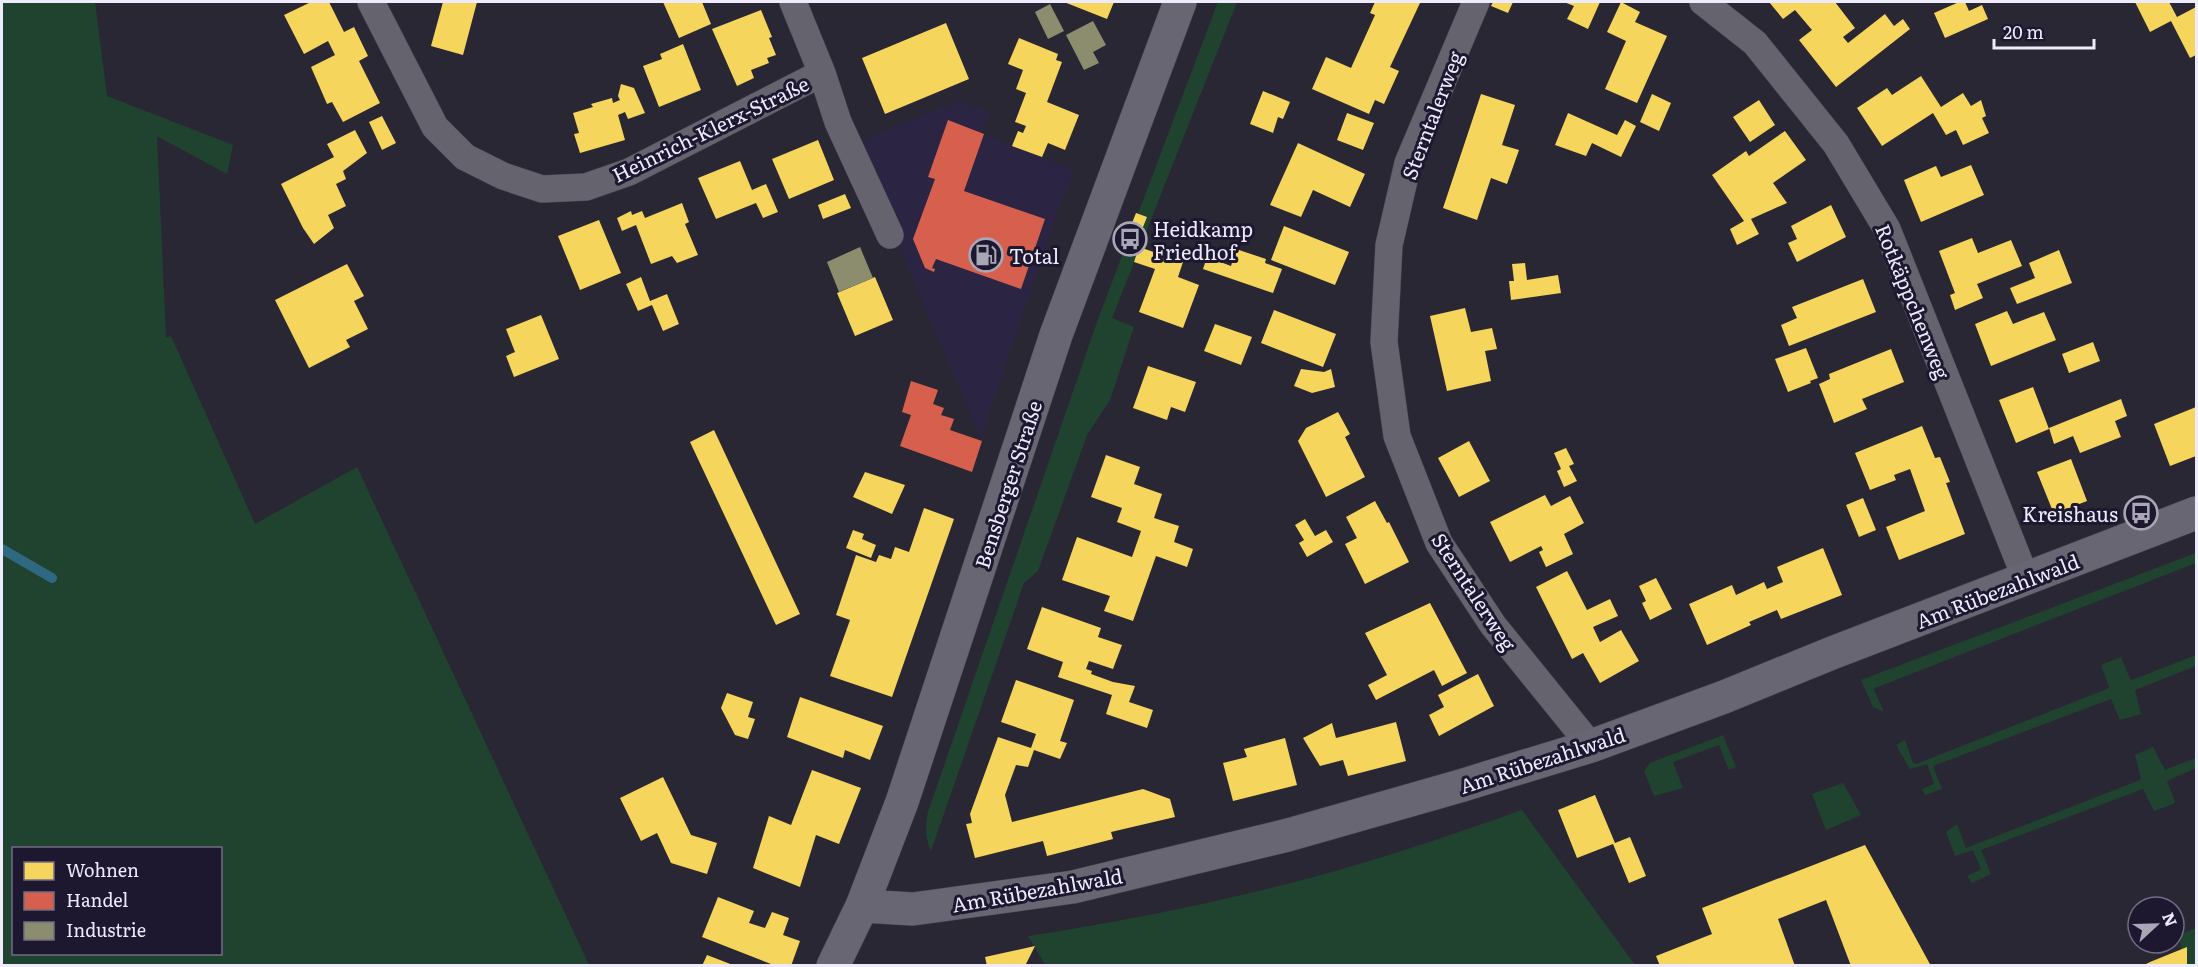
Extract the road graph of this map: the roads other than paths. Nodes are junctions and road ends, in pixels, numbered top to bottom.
1 (371, 2) edge
2 (793, 2) edge
3 (1180, 2) edge
4 (1476, 2) edge
5 (1703, 2) edge
6 (822, 73) junction
7 (890, 235) dead end
8 (2196, 513) edge
9 (2025, 579) junction
10 (1591, 746) junction
11 (862, 906) junction
12 (833, 966) edge

1 - 6 street, Heinrich-Klerx-Straße
2 - 6 street, Heinrich-Klerx-Straße
3 - 11 street, Bensberger Straße
4 - 10 street, Sterntalerweg
5 - 9 street, Rotkäppchenweg
6 - 7 street, Heinrich-Klerx-Straße
8 - 9 street, Am Rübezahlwald
9 - 10 street, Am Rübezahlwald
10 - 11 street, Am Rübezahlwald
11 - 12 street, Bensberger Straße

